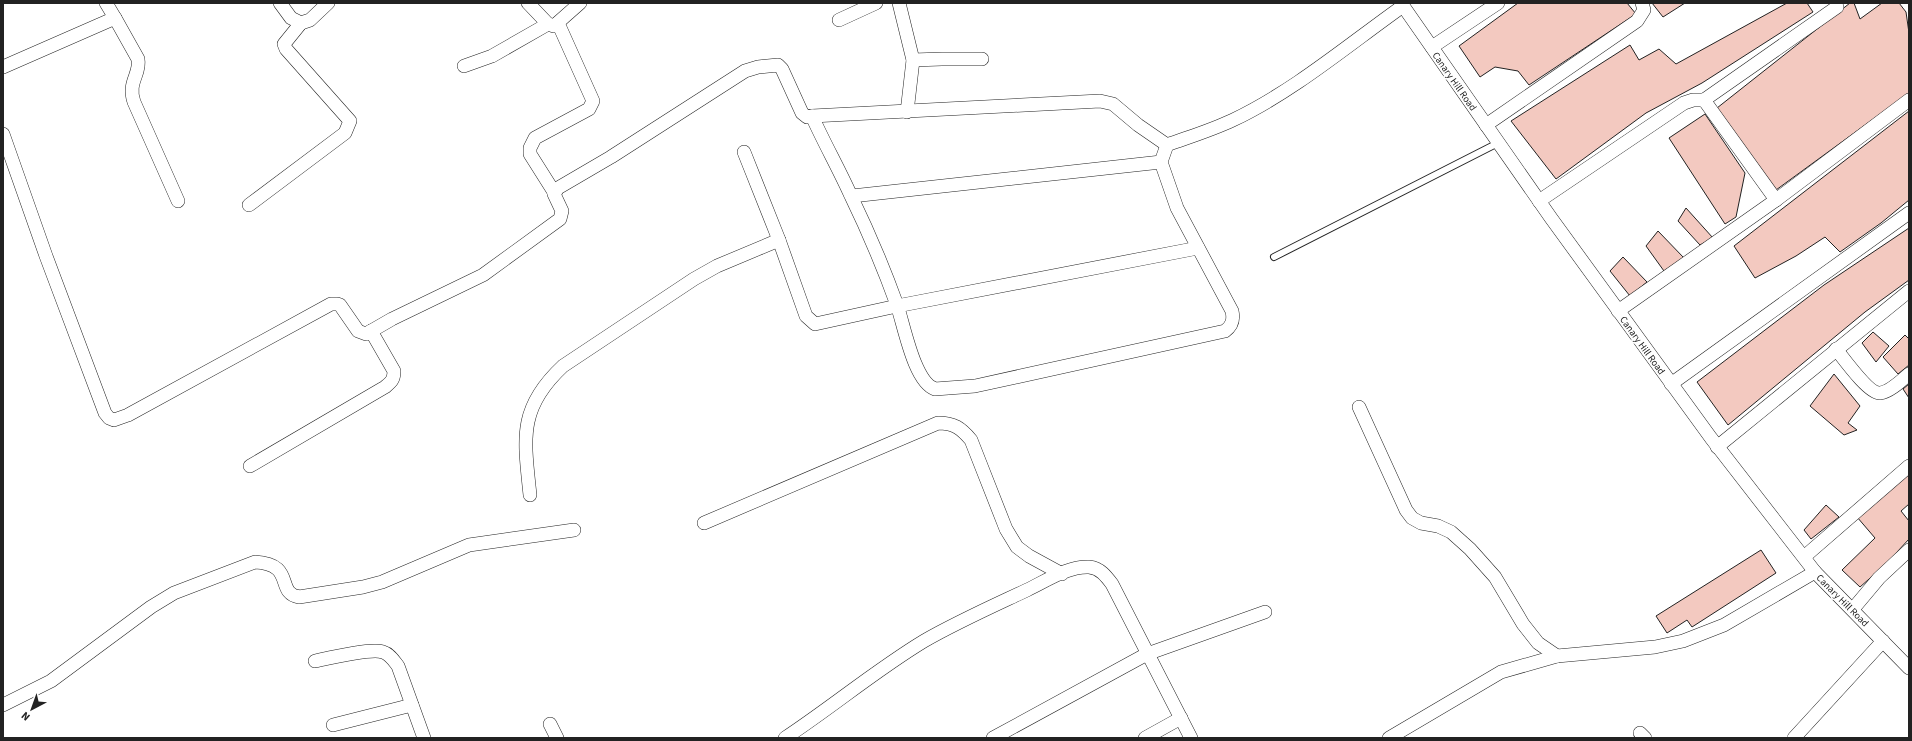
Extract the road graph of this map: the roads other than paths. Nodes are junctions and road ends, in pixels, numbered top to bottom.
1 (106, 3) edge
2 (280, 3) edge
3 (328, 3) edge
4 (528, 3) edge
5 (580, 3) edge
6 (876, 3) edge
7 (899, 3) edge
8 (1498, 3) edge
9 (1642, 3) edge
10 (1402, 4) edge
11 (1837, 7) dead end
12 (115, 18) junction
13 (839, 20) dead end
14 (301, 23) junction
15 (553, 24) junction
16 (1432, 47) junction
17 (982, 59) dead end
18 (913, 60) junction
19 (464, 66) dead end
20 (3, 67) edge
21 (1704, 100) junction
22 (1909, 100) edge
23 (907, 112) junction
24 (812, 116) junction
25 (1486, 125) junction
26 (3, 134) edge
27 (1498, 144) junction
28 (1167, 145) junction
29 (744, 152) dead end
30 (1161, 162) junction
31 (554, 192) junction
32 (852, 196) junction
33 (1776, 200) junction
34 (178, 201) dead end
35 (1539, 201) junction
36 (249, 205) dead end
37 (1909, 213) edge
38 (779, 240) junction
39 (1198, 248) junction
40 (1274, 257) dead end
41 (1909, 291) edge
42 (897, 306) junction
43 (1618, 311) junction
44 (371, 331) junction
45 (1836, 349) junction
46 (1909, 374) edge
47 (1671, 384) junction
48 (1359, 407) dead end
49 (1718, 447) junction
50 (250, 466) dead end
51 (1909, 466) edge
52 (530, 495) dead end
53 (704, 523) dead end
54 (574, 530) dead end
55 (1909, 550) edge
56 (1804, 557) junction
57 (1815, 572) junction
58 (1062, 574) junction
59 (1853, 609) junction
60 (1265, 612) dead end
61 (1883, 641) junction
62 (1147, 654) junction
63 (1557, 656) junction
64 (315, 661) dead end
65 (1909, 668) edge
66 (3, 705) edge
67 (412, 705) junction
68 (1181, 718) junction
69 (550, 724) dead end
70 (333, 725) dead end
71 (424, 738) edge
72 (557, 738) edge
73 (785, 738) edge
74 (993, 738) edge
75 (1145, 738) edge
76 (1191, 738) edge
77 (1389, 738) edge
78 (1794, 738) edge

1 - 12 street
2 - 14 street
3 - 14 street
4 - 15 street
5 - 15 street
6 - 13 street
7 - 18 street
8 - 16 street
9 - 25 street
10 - 16 street, Canary Hill Road
10 - 28 street
11 - 21 street
12 - 20 street
12 - 34 street
14 - 36 street
15 - 19 street
15 - 31 street
16 - 25 street, Canary Hill Road
17 - 18 street
18 - 23 street
21 - 33 street
21 - 35 street
22 - 33 street
23 - 24 street
23 - 28 street
24 - 31 street
24 - 32 street
25 - 27 street, Canary Hill Road
26 - 44 street
27 - 35 street, Canary Hill Road
27 - 40 lane
28 - 30 street
29 - 38 street
30 - 32 street
30 - 39 street
31 - 44 street
32 - 42 street
33 - 43 street
35 - 43 street, Canary Hill Road
37 - 47 street
38 - 42 street
38 - 52 street
39 - 42 street
39 - 42 street
41 - 45 street
43 - 47 street, Canary Hill Road
44 - 50 street
45 - 46 street
45 - 49 street
47 - 49 street, Canary Hill Road
48 - 63 street
49 - 56 street, Canary Hill Road
51 - 56 street
53 - 58 street
54 - 66 street
55 - 59 street
56 - 57 street, Canary Hill Road
57 - 59 street, Canary Hill Road
57 - 63 street
58 - 62 street
58 - 73 street
59 - 61 street, Canary Hill Road
60 - 62 street
61 - 65 street, Canary Hill Road
61 - 78 street
62 - 68 street
62 - 74 street
63 - 77 street
64 - 67 street
67 - 70 street
67 - 71 street
68 - 75 street
68 - 76 street
69 - 72 street

